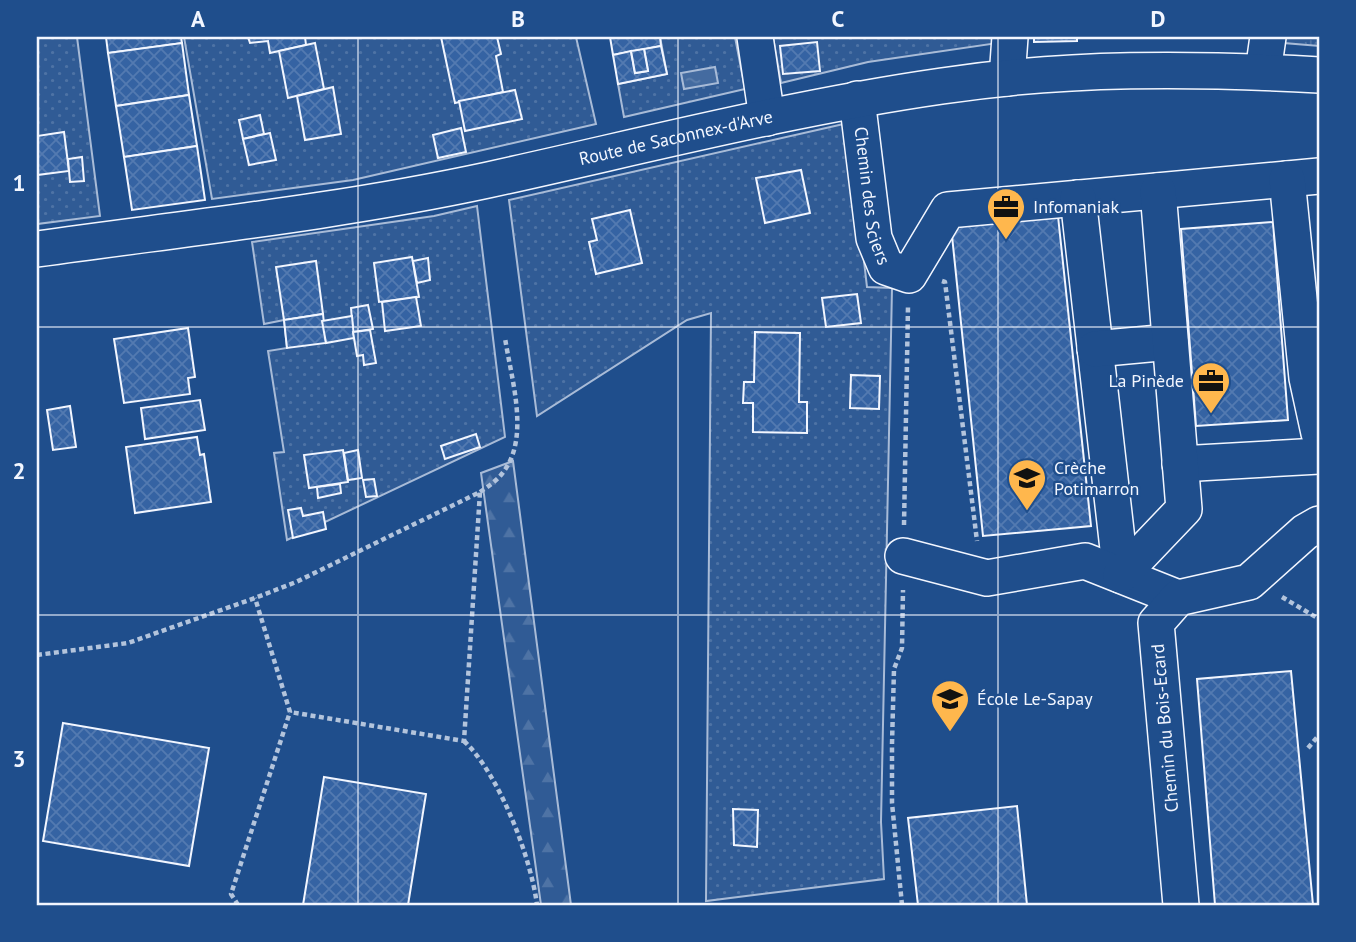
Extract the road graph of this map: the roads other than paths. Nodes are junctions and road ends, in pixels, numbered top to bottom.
1 (755, 37) edge
2 (1010, 37) edge
3 (1268, 37) edge
4 (1263, 72) junction
5 (1319, 75) edge
6 (1007, 78) junction
7 (857, 99) junction
8 (767, 118) junction
9 (1303, 178) edge
10 (1158, 191) junction
11 (1078, 198) junction
12 (37, 250) edge
13 (1310, 305) edge
14 (1171, 342) junction
15 (1095, 349) junction
16 (1313, 378) edge
17 (1319, 433) edge
18 (1319, 456) edge
19 (1180, 464) junction
20 (1319, 524) edge
21 (904, 556) road end
22 (1121, 575) junction
23 (1178, 598) junction
24 (1181, 905) edge

1 - 8 street
2 - 6 street
3 - 4 street
4 - 5 street, Route de Saconnex-d'Arve
4 - 6 street, Route de Saconnex-d'Arve
6 - 7 street, Route de Saconnex-d'Arve
7 - 8 street, Route de Saconnex-d'Arve
7 - 11 street, Chemin des Sciers
8 - 12 street, Route de Saconnex-d'Arve
9 - 10 street
9 - 13 street
10 - 11 street
10 - 14 street
11 - 15 street
13 - 16 street
14 - 15 street
14 - 19 street
15 - 22 street
16 - 17 street
18 - 19 street
19 - 22 street
20 - 23 street
21 - 22 street
22 - 23 street
23 - 24 street, Chemin du Bois-Ecard

